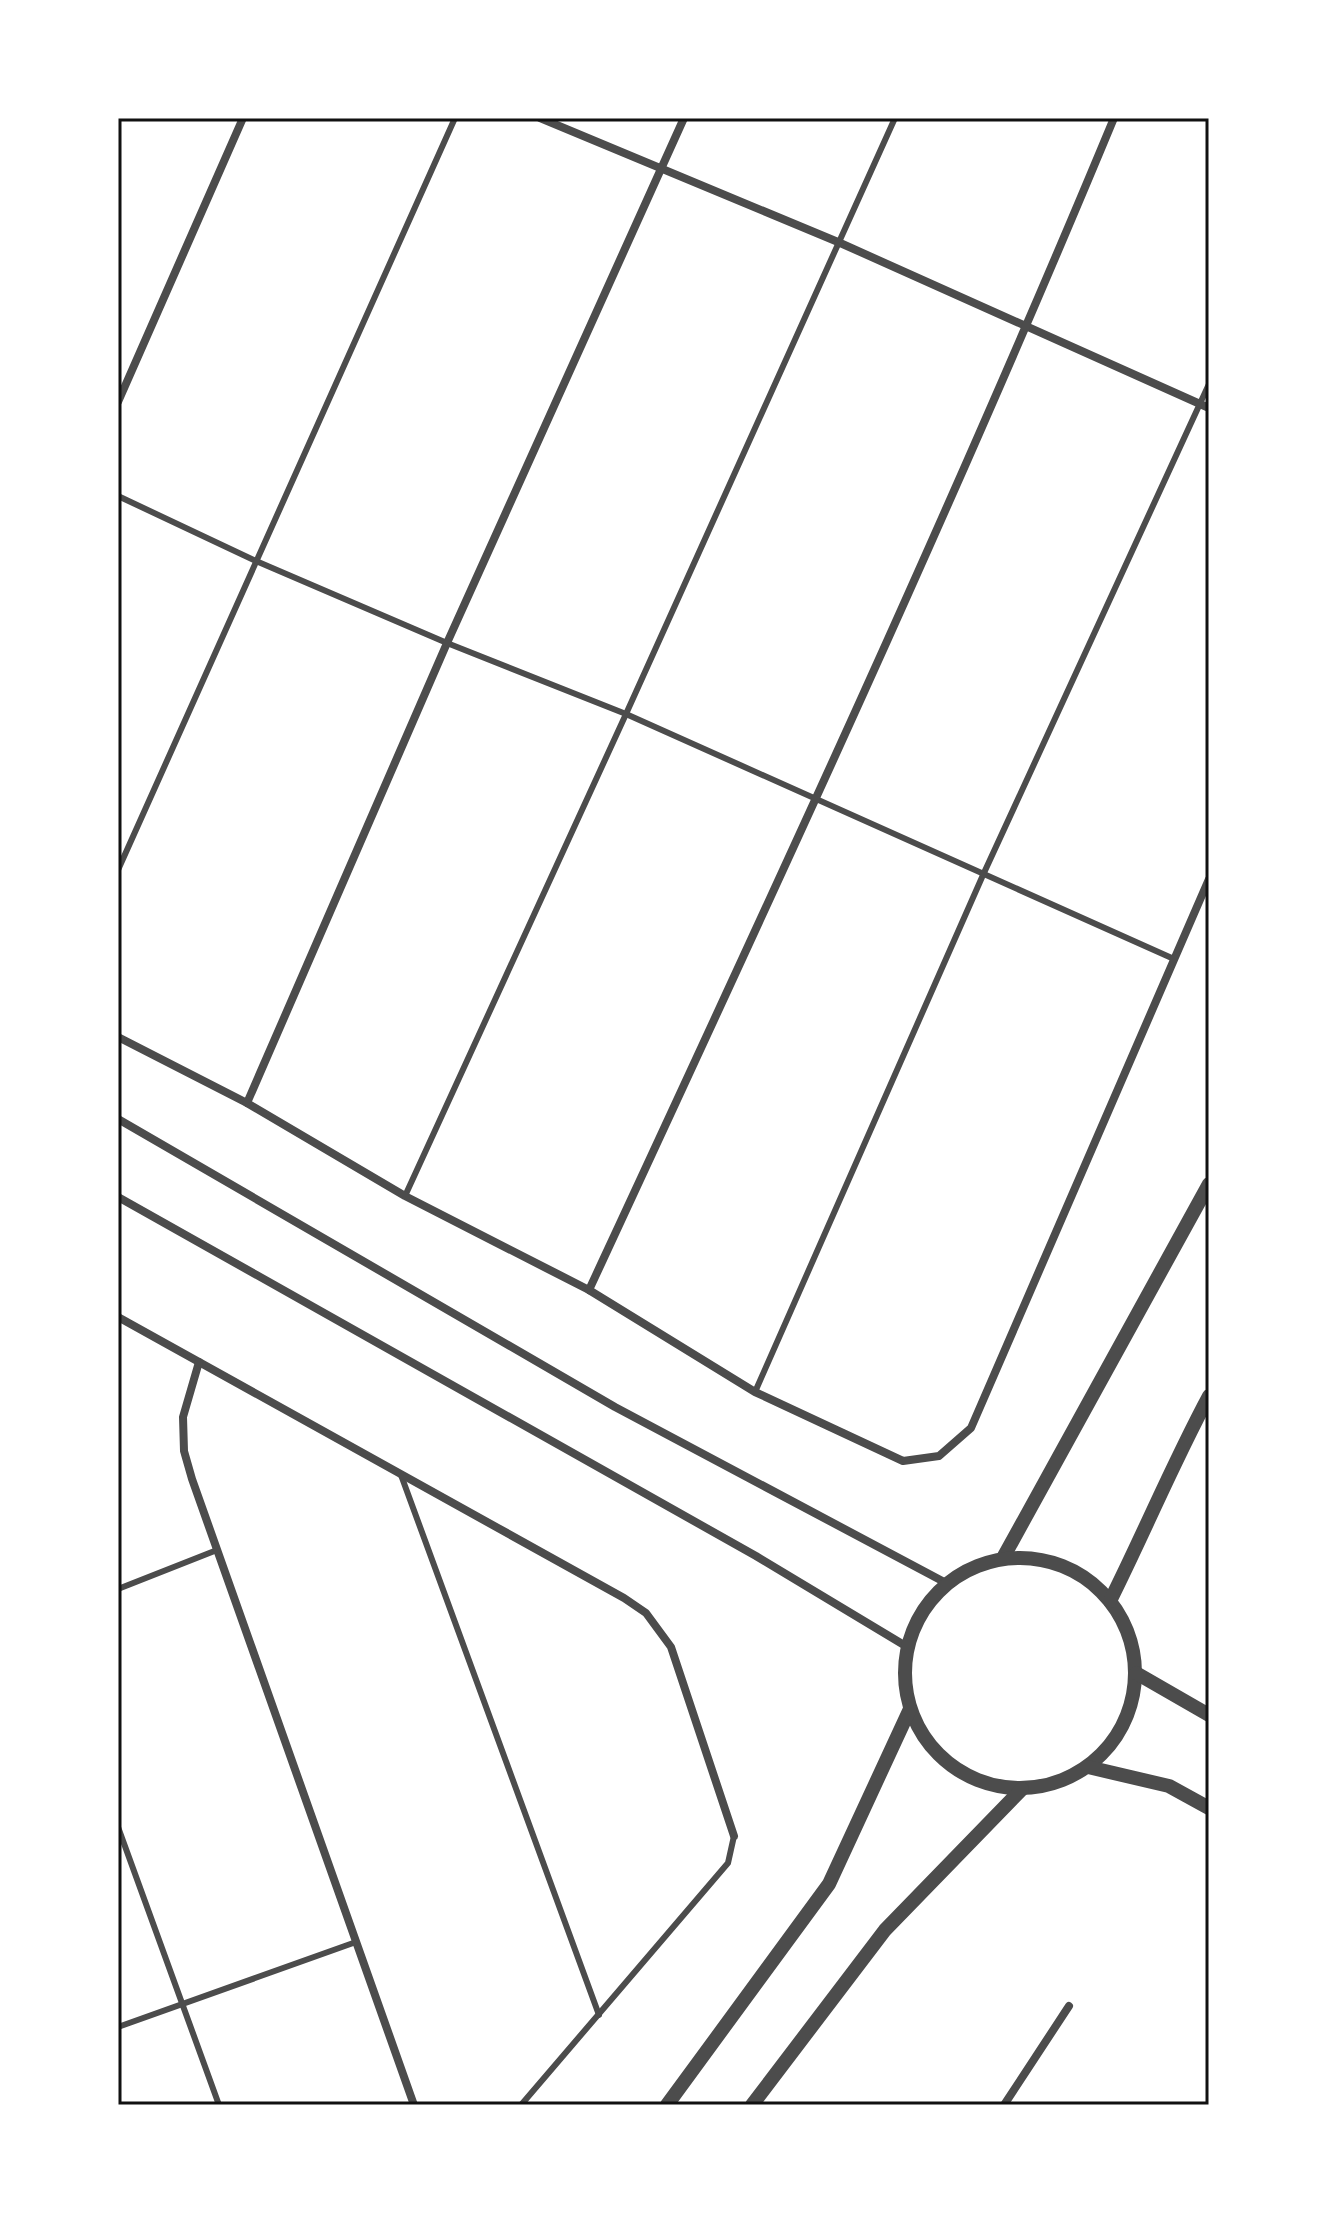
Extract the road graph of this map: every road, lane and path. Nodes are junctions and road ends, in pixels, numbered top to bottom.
1 (243, 118) edge
2 (455, 118) edge
3 (540, 118) edge
4 (684, 118) edge
5 (895, 118) edge
6 (1114, 118) edge
7 (663, 170) junction
8 (838, 242) junction
9 (1027, 328) junction
10 (1209, 384) edge
11 (118, 402) edge
12 (1200, 404) junction
13 (1209, 408) edge
14 (118, 496) edge
15 (256, 561) junction
16 (447, 643) junction
17 (626, 714) junction
18 (816, 799) junction
19 (118, 870) edge
20 (983, 875) junction
21 (1209, 879) edge
22 (1174, 959) junction
23 (118, 1037) edge
24 (247, 1103) junction
25 (118, 1119) edge
26 (1209, 1184) edge
27 (405, 1196) junction
28 (118, 1197) edge
29 (589, 1290) junction
30 (118, 1317) edge
31 (199, 1362) junction
32 (755, 1392) junction
33 (1209, 1396) edge
34 (401, 1475) junction
35 (217, 1550) junction
36 (1003, 1558) junction
37 (948, 1584) junction
38 (118, 1589) edge
39 (1110, 1601) junction
40 (909, 1648) junction
41 (1136, 1673) junction
42 (910, 1709) junction
43 (1209, 1715) edge
44 (1088, 1767) junction
45 (1022, 1789) junction
46 (1209, 1808) edge
47 (118, 1827) edge
48 (734, 1836) joint
49 (356, 1942) junction
50 (182, 2004) junction
51 (1069, 2006) dead end
52 (599, 2015) junction
53 (118, 2027) edge
54 (219, 2105) edge
55 (414, 2105) edge
56 (521, 2105) edge
57 (667, 2105) edge
58 (752, 2105) edge
59 (1004, 2105) edge

1 - 11 street
2 - 15 lane
3 - 7 street
4 - 7 street
5 - 8 lane
6 - 9 street
7 - 8 street
7 - 16 street
8 - 9 street
8 - 17 lane
9 - 12 street
9 - 18 street
10 - 12 lane
12 - 13 street
12 - 20 lane
14 - 15 lane
15 - 16 lane
15 - 19 lane
16 - 17 lane
16 - 24 street
17 - 18 lane
17 - 27 lane
18 - 20 lane
18 - 29 street
20 - 22 lane
20 - 32 lane
21 - 22 street
22 - 32 street
23 - 24 street
24 - 27 street
25 - 37 street
26 - 36 street
27 - 29 street
28 - 40 street
29 - 32 street
30 - 31 street
31 - 34 street
31 - 35 street
33 - 39 street
34 - 48 street
34 - 52 lane
35 - 38 lane
35 - 49 street
36 - 37 street
36 - 39 street
37 - 40 street
39 - 41 street
40 - 42 street
41 - 43 street
41 - 44 street
42 - 45 street
42 - 57 street
44 - 45 street
44 - 46 street
45 - 58 street
47 - 50 lane
48 - 52 lane
49 - 50 lane
49 - 55 street
50 - 53 lane
50 - 54 lane
51 - 59 street
52 - 56 lane

